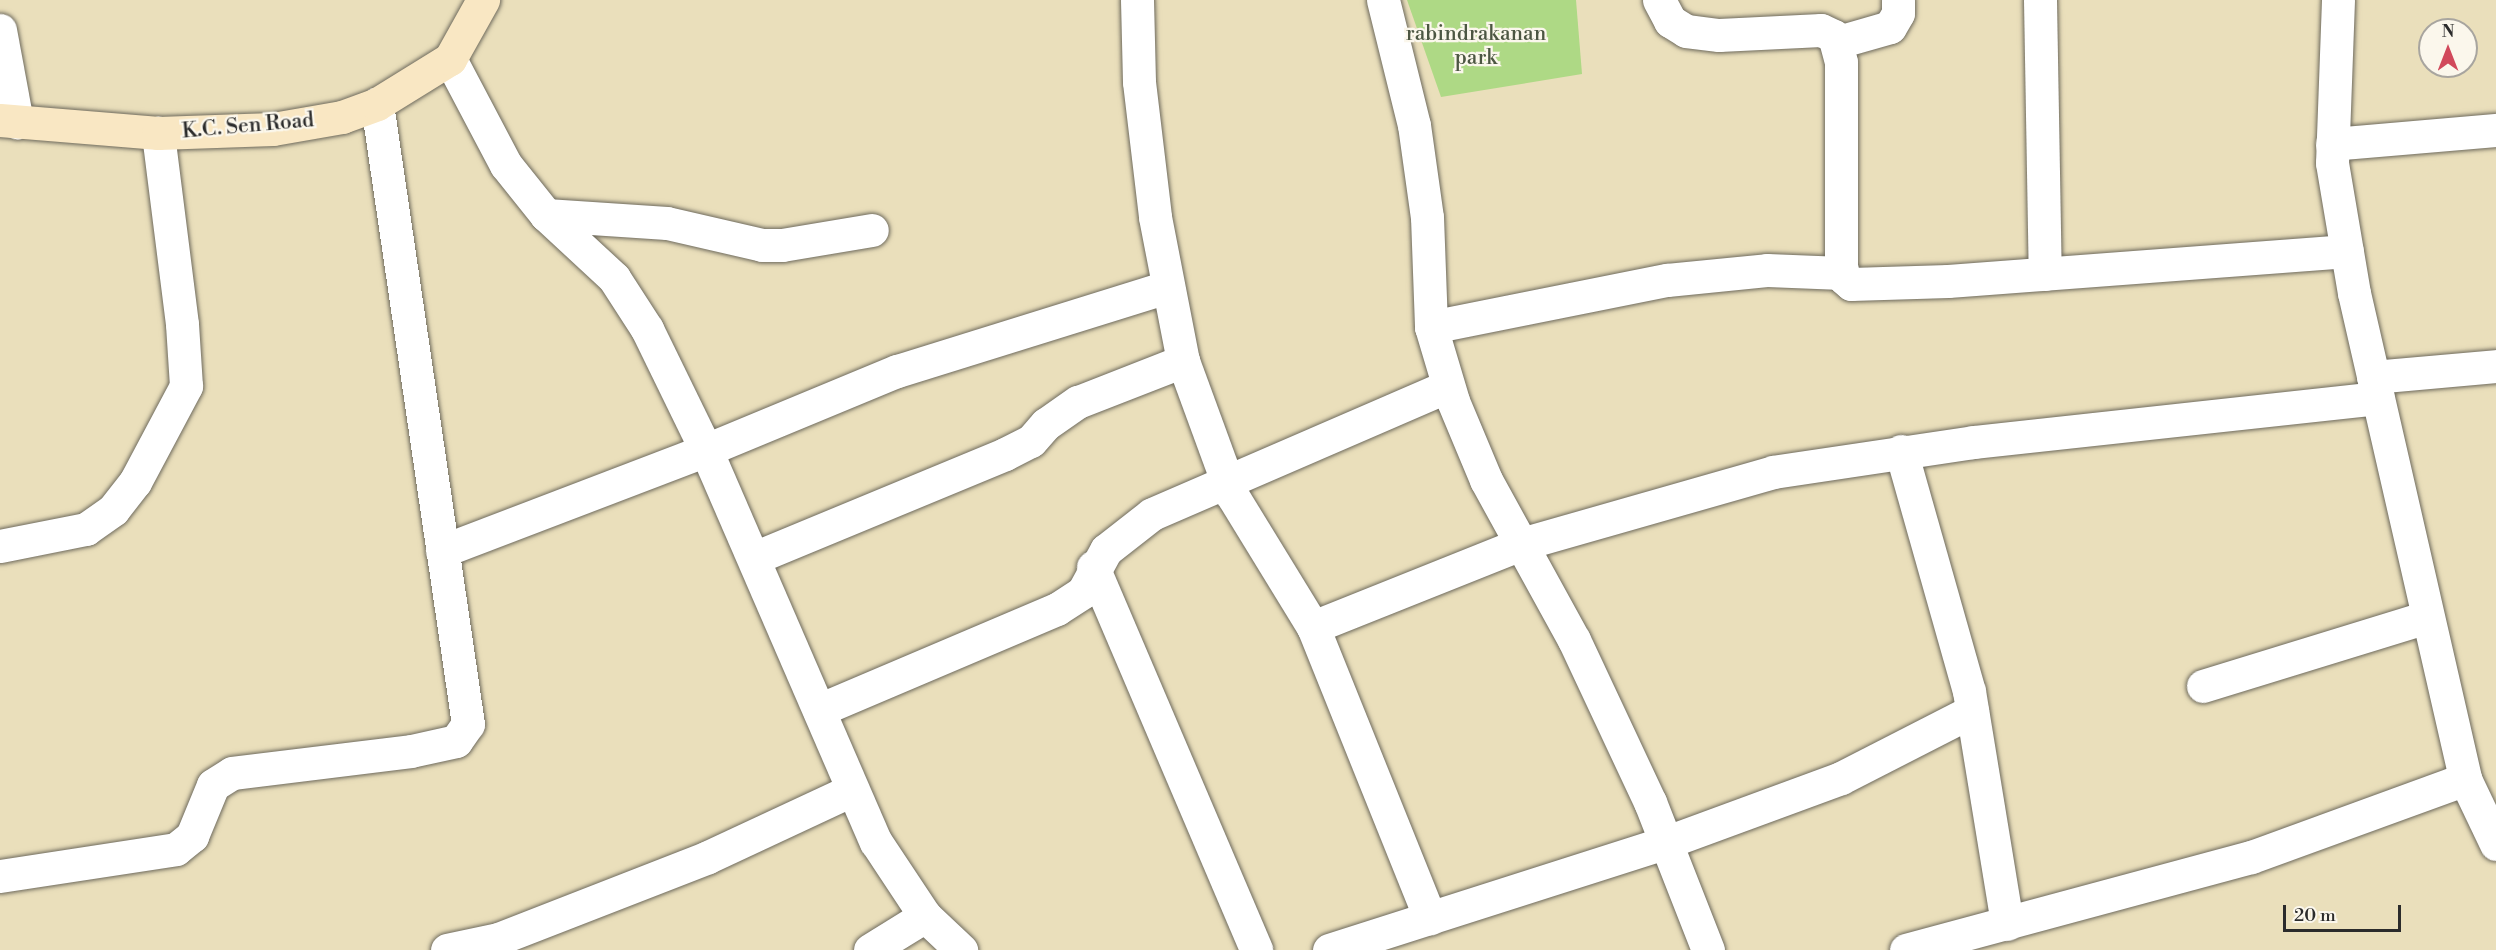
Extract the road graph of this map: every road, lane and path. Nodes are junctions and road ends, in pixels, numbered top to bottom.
1 (483, 0) edge
2 (1137, 0) edge
3 (1383, 0) edge
4 (1659, 0) edge
5 (1898, 0) edge
6 (2040, 0) edge
7 (2338, 0) edge
8 (0, 30) edge
9 (1838, 42) junction
10 (450, 59) junction
11 (377, 104) junction
12 (8, 121) edge
13 (2496, 130) edge
14 (158, 133) junction
15 (2332, 144) junction
16 (546, 215) junction
17 (872, 230) dead end
18 (2347, 251) junction
19 (1842, 273) junction
20 (2045, 274) junction
21 (1167, 287) junction
22 (1431, 327) junction
23 (1183, 361) junction
24 (2496, 366) edge
25 (1448, 386) junction
26 (2376, 387) junction
27 (706, 450) junction
28 (1901, 451) junction
29 (1225, 480) junction
30 (1521, 544) junction
31 (0, 546) edge
32 (442, 551) junction
33 (754, 558) junction
34 (1093, 567) junction
35 (2427, 617) junction
36 (1313, 627) junction
37 (2203, 686) dead end
38 (819, 710) junction
39 (1972, 711) junction
40 (2465, 779) junction
41 (852, 790) junction
42 (1667, 842) junction
43 (2496, 844) edge
44 (0, 876) edge
45 (925, 916) junction
46 (1430, 918) junction
47 (2007, 924) junction
48 (447, 950) edge
49 (870, 950) edge
50 (961, 950) edge
51 (1256, 950) edge
52 (1329, 950) edge
53 (1708, 950) edge
54 (1906, 950) edge

1 - 10 street, K.C. Sen Road
2 - 21 street
3 - 22 street
4 - 9 street
5 - 9 street
6 - 20 street
7 - 15 street
8 - 12 street
9 - 19 street
10 - 11 street, K.C. Sen Road
10 - 16 street
11 - 14 street, K.C. Sen Road
11 - 32 street
12 - 14 street, K.C. Sen Road
13 - 15 street
14 - 31 street
15 - 18 street
16 - 17 street
16 - 27 street
18 - 20 street
18 - 26 street
19 - 20 street
19 - 22 street
21 - 23 street
21 - 27 street
22 - 25 street
23 - 29 street
23 - 33 street
24 - 26 street
25 - 29 street
25 - 30 street
26 - 28 street
26 - 35 street
27 - 32 street
27 - 33 street
28 - 30 street
28 - 39 street
29 - 34 street
29 - 36 street
30 - 36 street
30 - 42 street
32 - 44 street
33 - 38 street
34 - 38 street
34 - 51 street
35 - 37 street
35 - 40 street
36 - 46 street
38 - 41 street
39 - 42 street
39 - 47 street
40 - 43 street
40 - 47 street
41 - 45 street
41 - 48 street
42 - 46 street
42 - 53 street
45 - 49 street
45 - 50 street
46 - 52 street
47 - 54 street

